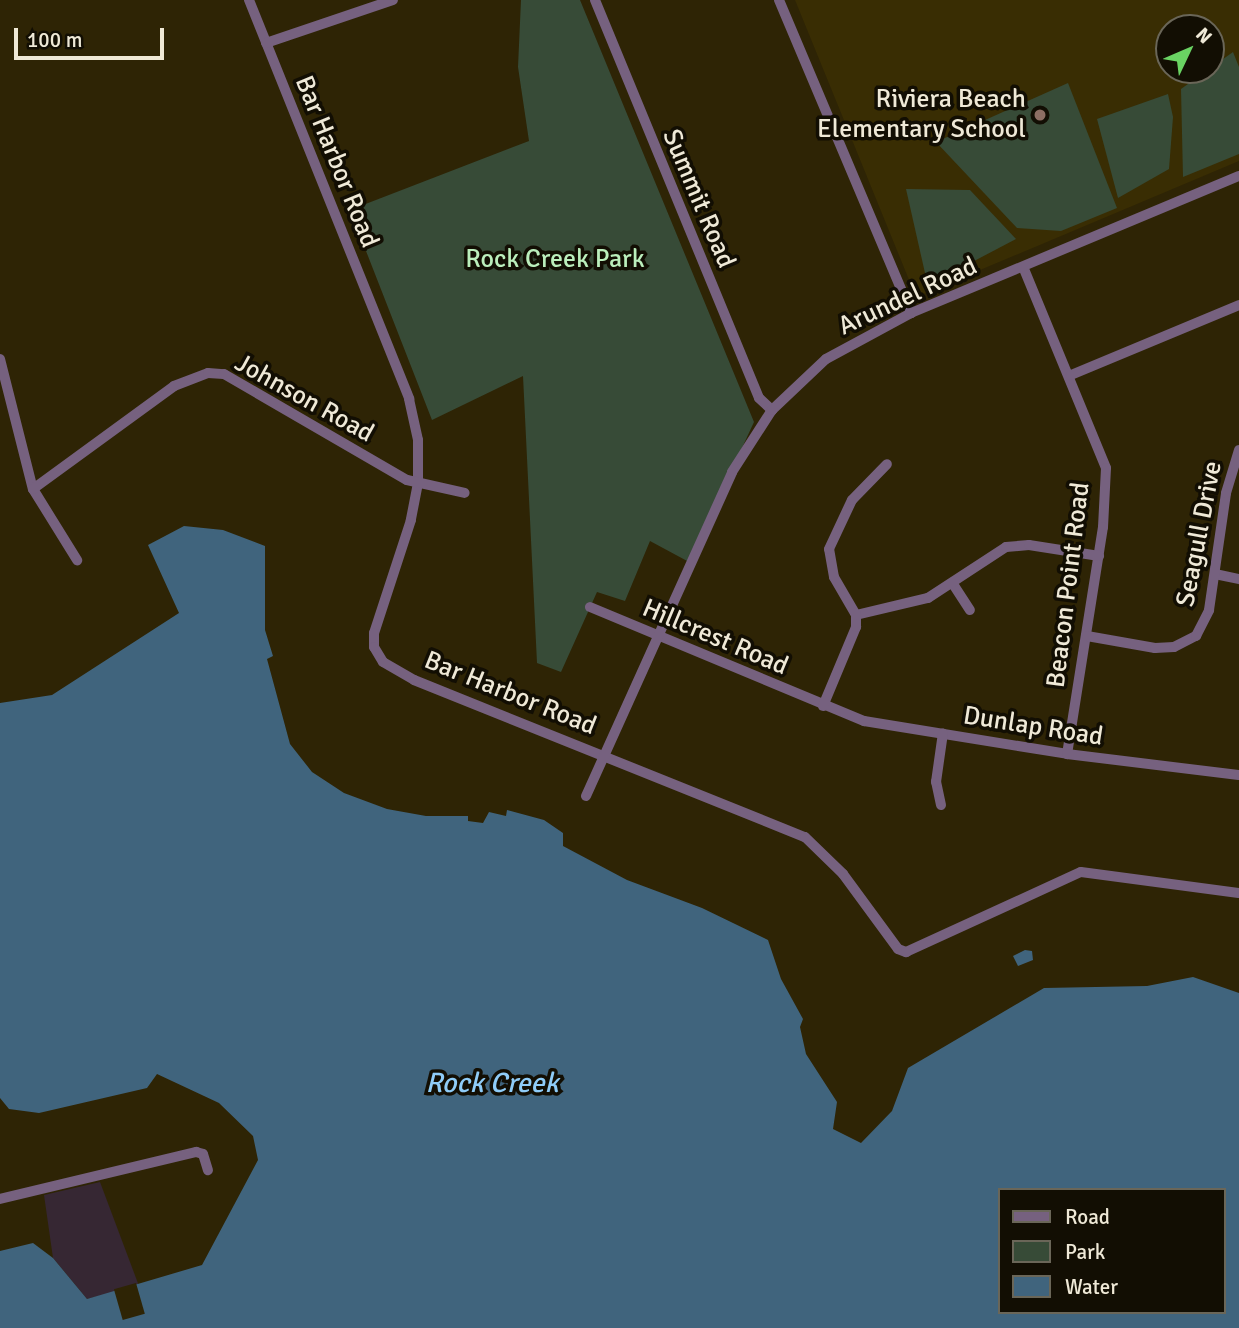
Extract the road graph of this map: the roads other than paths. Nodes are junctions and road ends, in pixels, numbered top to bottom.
1 (249, 0) edge
2 (393, 0) edge
3 (595, 0) edge
4 (779, 0) edge
5 (266, 43) junction
6 (1239, 176) edge
7 (1024, 269) junction
8 (1239, 305) edge
9 (911, 313) junction
10 (0, 359) edge
11 (1071, 375) junction
12 (772, 410) junction
13 (1239, 450) edge
14 (887, 464) dead end
15 (418, 483) junction
16 (33, 489) junction
17 (465, 493) dead end
18 (1099, 556) junction
19 (77, 560) dead end
20 (1215, 574) junction
21 (1239, 579) edge
22 (953, 584) junction
23 (590, 607) dead end
24 (970, 610) dead end
25 (856, 615) junction
26 (657, 636) junction
27 (1087, 636) junction
28 (823, 706) junction
29 (943, 733) junction
30 (604, 754) junction
31 (1067, 754) junction
32 (1239, 775) edge
33 (586, 796) dead end
34 (941, 805) dead end
35 (1239, 893) edge
36 (208, 1170) dead end
37 (0, 1199) edge

1 - 5 street, Bar Harbor Road
2 - 5 street
3 - 12 street, Summit Road
4 - 9 street
5 - 15 street, Bar Harbor Road
6 - 7 street, Arundel Road
7 - 9 street, Arundel Road
7 - 11 street, Beacon Point Road
8 - 11 street
9 - 12 street, Arundel Road
10 - 16 street
11 - 18 street, Beacon Point Road
12 - 26 street, Arundel Road
13 - 20 street, Seagull Drive
14 - 25 street
15 - 16 street, Johnson Road
15 - 17 street, Johnson Road
15 - 30 street, Bar Harbor Road
16 - 19 street
18 - 22 street
18 - 27 street, Beacon Point Road
20 - 21 street
20 - 27 street, Seagull Drive
22 - 24 street
22 - 25 street
23 - 26 street, Hillcrest Road
25 - 28 street
26 - 28 street, Hillcrest Road
26 - 30 street, Arundel Road
27 - 31 street, Beacon Point Road
28 - 29 street, Dunlap Road
29 - 31 street, Dunlap Road
29 - 34 street
30 - 33 street, Arundel Road
30 - 35 street, Bar Harbor Road
31 - 32 street, Dunlap Road
36 - 37 street

